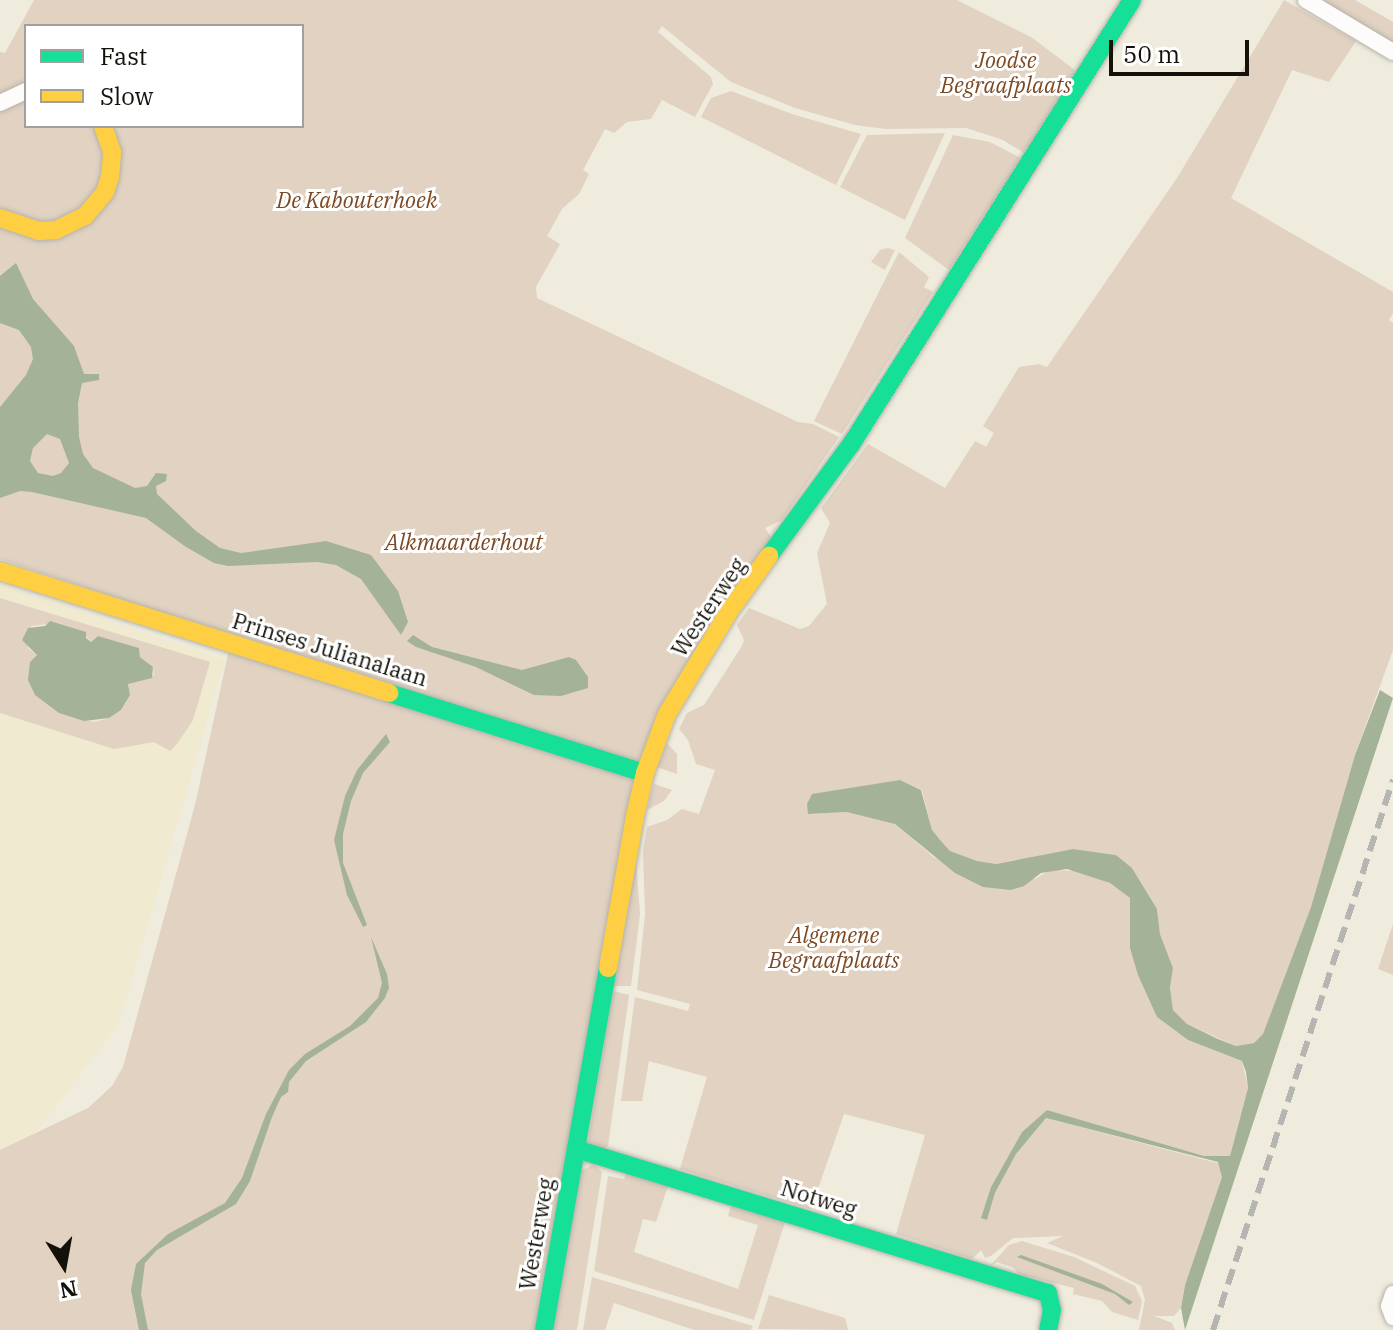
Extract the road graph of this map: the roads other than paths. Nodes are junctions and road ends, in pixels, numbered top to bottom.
1 (1132, 0) edge
2 (1306, 0) edge
3 (1393, 52) edge
4 (24, 92) edge
5 (0, 103) edge
6 (104, 128) edge
7 (0, 218) edge
8 (0, 571) edge
9 (645, 773) junction
10 (576, 1149) junction
11 (1393, 1294) edge
12 (1393, 1317) edge
13 (544, 1330) edge
14 (1048, 1330) edge

1 - 9 street, Westerweg
2 - 3 street
4 - 5 street
6 - 7 street
8 - 9 street, Prinses Julianalaan
9 - 10 street, Westerweg
10 - 13 street, Westerweg
10 - 14 street, Notweg
11 - 12 street

